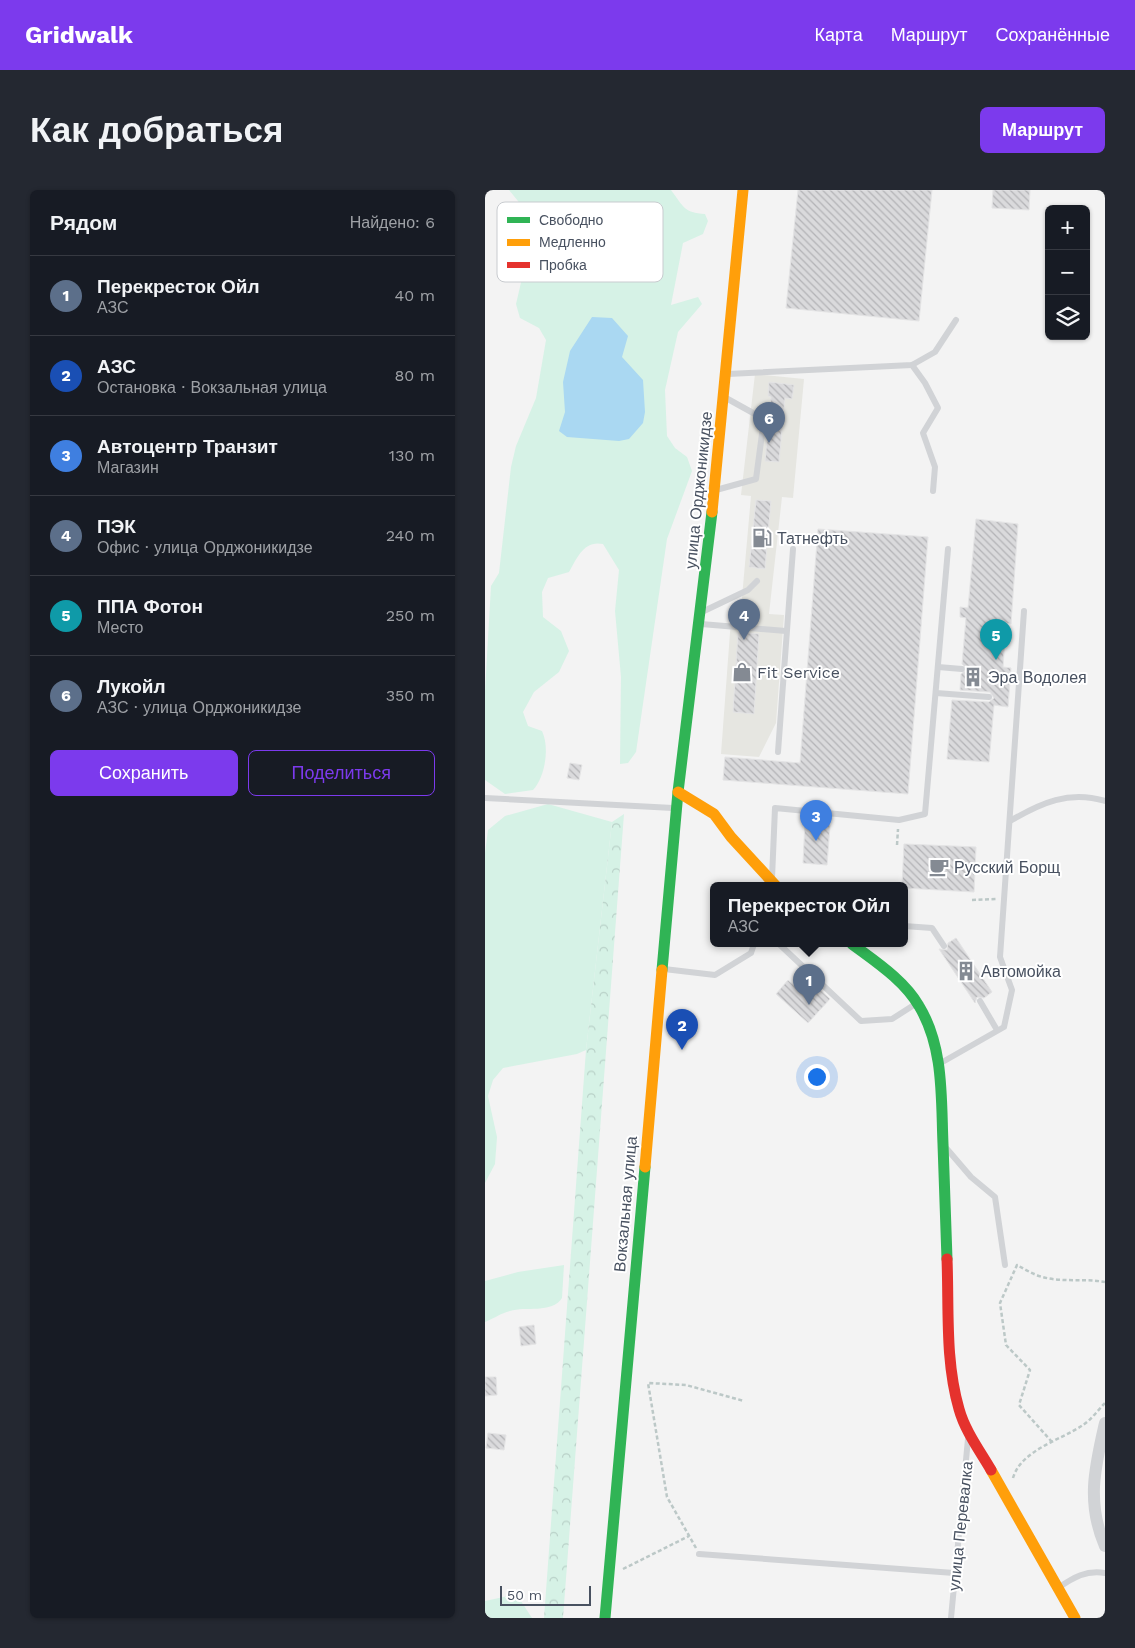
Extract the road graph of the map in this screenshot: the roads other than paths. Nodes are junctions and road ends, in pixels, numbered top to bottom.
1 (743, 190) edge
2 (956, 320) dead end
3 (911, 365) junction
4 (726, 374) junction
5 (724, 398) junction
6 (715, 491) junction
7 (933, 491) dead end
8 (793, 549) dead end
9 (948, 549) dead end
10 (757, 581) dead end
11 (1024, 611) dead end
12 (701, 618) junction
13 (786, 631) junction
14 (938, 667) junction
15 (961, 669) dead end
16 (935, 693) junction
17 (989, 697) dead end
18 (779, 752) dead end
19 (678, 792) junction
20 (485, 798) edge
21 (1105, 801) edge
22 (677, 808) junction
23 (1010, 821) junction
24 (770, 882) edge
25 (773, 882) edge
26 (908, 926) edge
27 (944, 946) dead end
28 (753, 947) edge
29 (782, 947) edge
30 (856, 947) edge
31 (663, 969) junction
32 (980, 1001) dead end
33 (918, 1003) junction
34 (997, 1030) junction
35 (939, 1064) junction
36 (943, 1145) junction
37 (1005, 1265) dead end
38 (1105, 1423) edge
39 (969, 1433) junction
40 (1105, 1546) edge
41 (699, 1554) road end
42 (954, 1573) junction
43 (1105, 1573) edge
44 (1057, 1588) junction
45 (605, 1618) edge
46 (951, 1618) edge
47 (1075, 1618) edge

1 - 4 main road, улица Орджоникидзе
2 - 3 lane
3 - 4 lane
3 - 7 lane
4 - 5 main road, улица Орджоникидзе
5 - 6 main road, улица Орджоникидзе
5 - 6 lane
6 - 12 main road, улица Орджоникидзе
8 - 13 lane
9 - 14 lane
10 - 12 lane
11 - 23 lane
12 - 13 lane
12 - 19 main road, улица Орджоникидзе
13 - 18 lane
14 - 15 lane
14 - 16 lane
16 - 17 lane
16 - 25 lane
19 - 22 main road, Вокзальная улица
19 - 24 main road
20 - 22 lane
21 - 23 lane
22 - 31 main road, Вокзальная улица
23 - 34 lane
26 - 27 lane
28 - 31 lane
29 - 33 lane
30 - 33 main road
31 - 45 main road, Вокзальная улица
32 - 34 lane
33 - 35 main road
34 - 35 lane
35 - 36 main road
36 - 37 lane
36 - 39 main road
38 - 40 street
39 - 42 lane, улица Перевалка
39 - 44 main road
41 - 42 lane
42 - 46 lane, улица Перевалка
43 - 44 lane
44 - 47 main road

